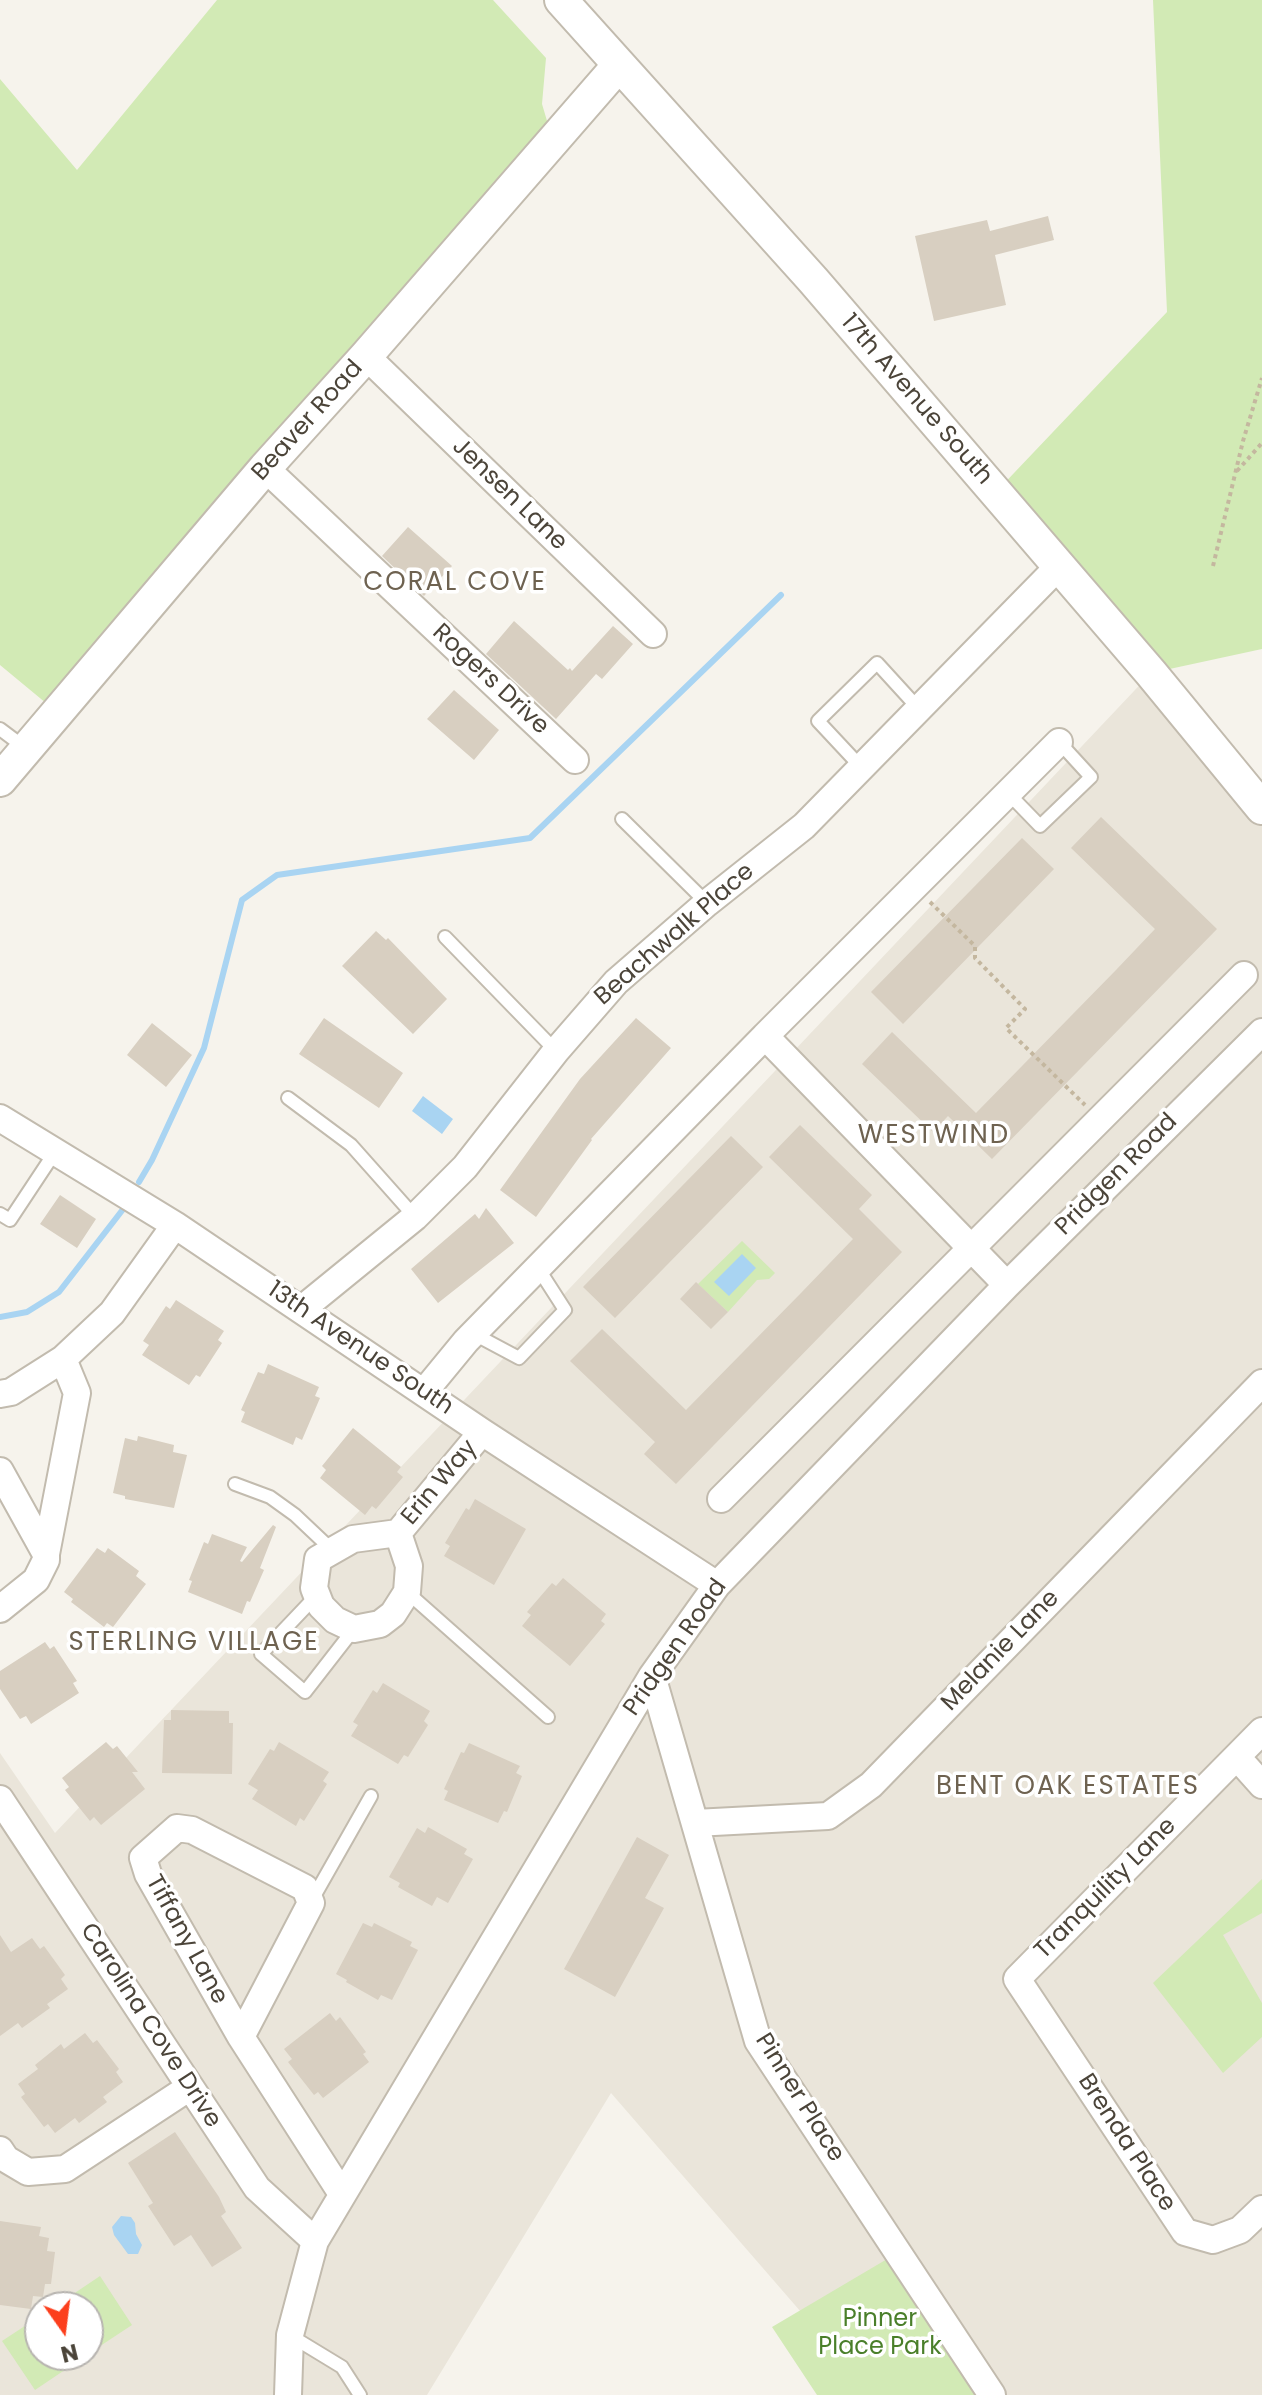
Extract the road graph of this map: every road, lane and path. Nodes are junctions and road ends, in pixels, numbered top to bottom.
1 (561, 0) edge
2 (619, 65) junction
3 (366, 356) junction
4 (1262, 378) edge
5 (1262, 443) edge
6 (265, 468) junction
7 (1235, 473) junction
8 (1213, 566) dead end
9 (1058, 567) junction
10 (653, 634) dead end
11 (919, 709) junction
12 (0, 729) edge
13 (1059, 742) joint
14 (26, 749) junction
15 (575, 760) dead end
16 (861, 767) junction
17 (0, 780) edge
18 (1008, 793) junction
19 (1262, 808) edge
20 (622, 819) dead end
21 (914, 886) junction
22 (707, 903) junction
23 (445, 937) dead end
24 (1244, 975) dead end
25 (1262, 1032) edge
26 (765, 1036) junction
27 (556, 1051) junction
28 (288, 1098) dead end
29 (0, 1118) edge
30 (1099, 1119) junction
31 (55, 1152) junction
32 (0, 1214) edge
33 (415, 1217) junction
34 (175, 1225) junction
35 (970, 1247) junction
36 (538, 1268) junction
37 (1007, 1285) junction
38 (302, 1309) junction
39 (474, 1334) junction
40 (63, 1359) junction
41 (1262, 1383) edge
42 (424, 1392) junction
43 (0, 1394) edge
44 (482, 1432) junction
45 (0, 1471) edge
46 (235, 1484) dead end
47 (721, 1499) dead end
48 (398, 1533) junction
49 (331, 1549) junction
50 (46, 1554) junction
51 (717, 1585) junction
52 (407, 1592) junction
53 (317, 1595) junction
54 (0, 1609) edge
55 (354, 1629) junction
56 (652, 1676) junction
57 (548, 1717) dead end
58 (1262, 1731) edge
59 (1237, 1757) junction
60 (1262, 1785) edge
61 (371, 1796) dead end
62 (0, 1799) edge
63 (695, 1823) junction
64 (311, 1903) junction
65 (1017, 1979) joint
66 (241, 2037) junction
67 (190, 2087) junction
68 (0, 2150) edge
69 (342, 2194) junction
70 (1262, 2209) edge
71 (315, 2241) junction
72 (290, 2335) junction
73 (288, 2395) edge
74 (360, 2395) edge
75 (992, 2395) edge

1 - 2 street, 17th Avenue South
2 - 3 street, Beaver Road
2 - 9 street, 17th Avenue South
3 - 6 street, Beaver Road
3 - 10 street, Jensen Lane
4 - 7 path
5 - 7 path
6 - 14 street, Beaver Road
6 - 15 street, Rogers Drive
7 - 8 path
9 - 11 street, Beachwalk Place
9 - 19 street, 17th Avenue South
11 - 16 street, Beachwalk Place
11 - 16 lane
12 - 14 lane
13 - 18 street
13 - 18 lane
14 - 17 street, Beaver Road
16 - 22 street, Beachwalk Place
18 - 21 street
20 - 22 lane
21 - 26 street
21 - 30 path
22 - 27 street, Beachwalk Place
23 - 27 lane
24 - 30 street
25 - 37 street, Pridgen Road
26 - 35 street
26 - 36 street
27 - 33 street, Beachwalk Place
28 - 33 lane
29 - 31 street, 13th Avenue South
30 - 35 street
31 - 32 lane
31 - 34 street, 13th Avenue South
33 - 38 street, Beachwalk Place
34 - 38 street, 13th Avenue South
34 - 40 street
35 - 37 street
35 - 47 street
36 - 39 street
36 - 39 lane
37 - 51 street, Pridgen Road
38 - 42 street, 13th Avenue South
39 - 42 street
40 - 43 street
40 - 50 street
41 - 63 street, Melanie Lane
42 - 44 street, 13th Avenue South
44 - 48 street, Erin Way
44 - 51 street, 13th Avenue South
45 - 50 street
46 - 49 lane
48 - 49 street, Erin Way
48 - 52 street, Erin Way
49 - 53 street
50 - 54 street
51 - 56 street, Pridgen Road
52 - 55 street
52 - 57 lane
53 - 55 street
53 - 55 lane
56 - 63 street, Pinner Place
56 - 69 street, Pridgen Road
58 - 59 street, Tranquility Lane
59 - 60 street
59 - 65 street, Tranquility Lane
61 - 64 lane
62 - 67 street, Carolina Cove Drive
63 - 75 street, Pinner Place
64 - 66 street, Tiffany Lane
64 - 66 street, Tiffany Lane
65 - 70 street, Brenda Place
66 - 69 street, Tiffany Lane
67 - 68 street
67 - 71 street, Carolina Cove Drive
69 - 71 street, Pridgen Road
71 - 72 street, Pridgen Road
72 - 73 street, Pridgen Road
72 - 74 lane

